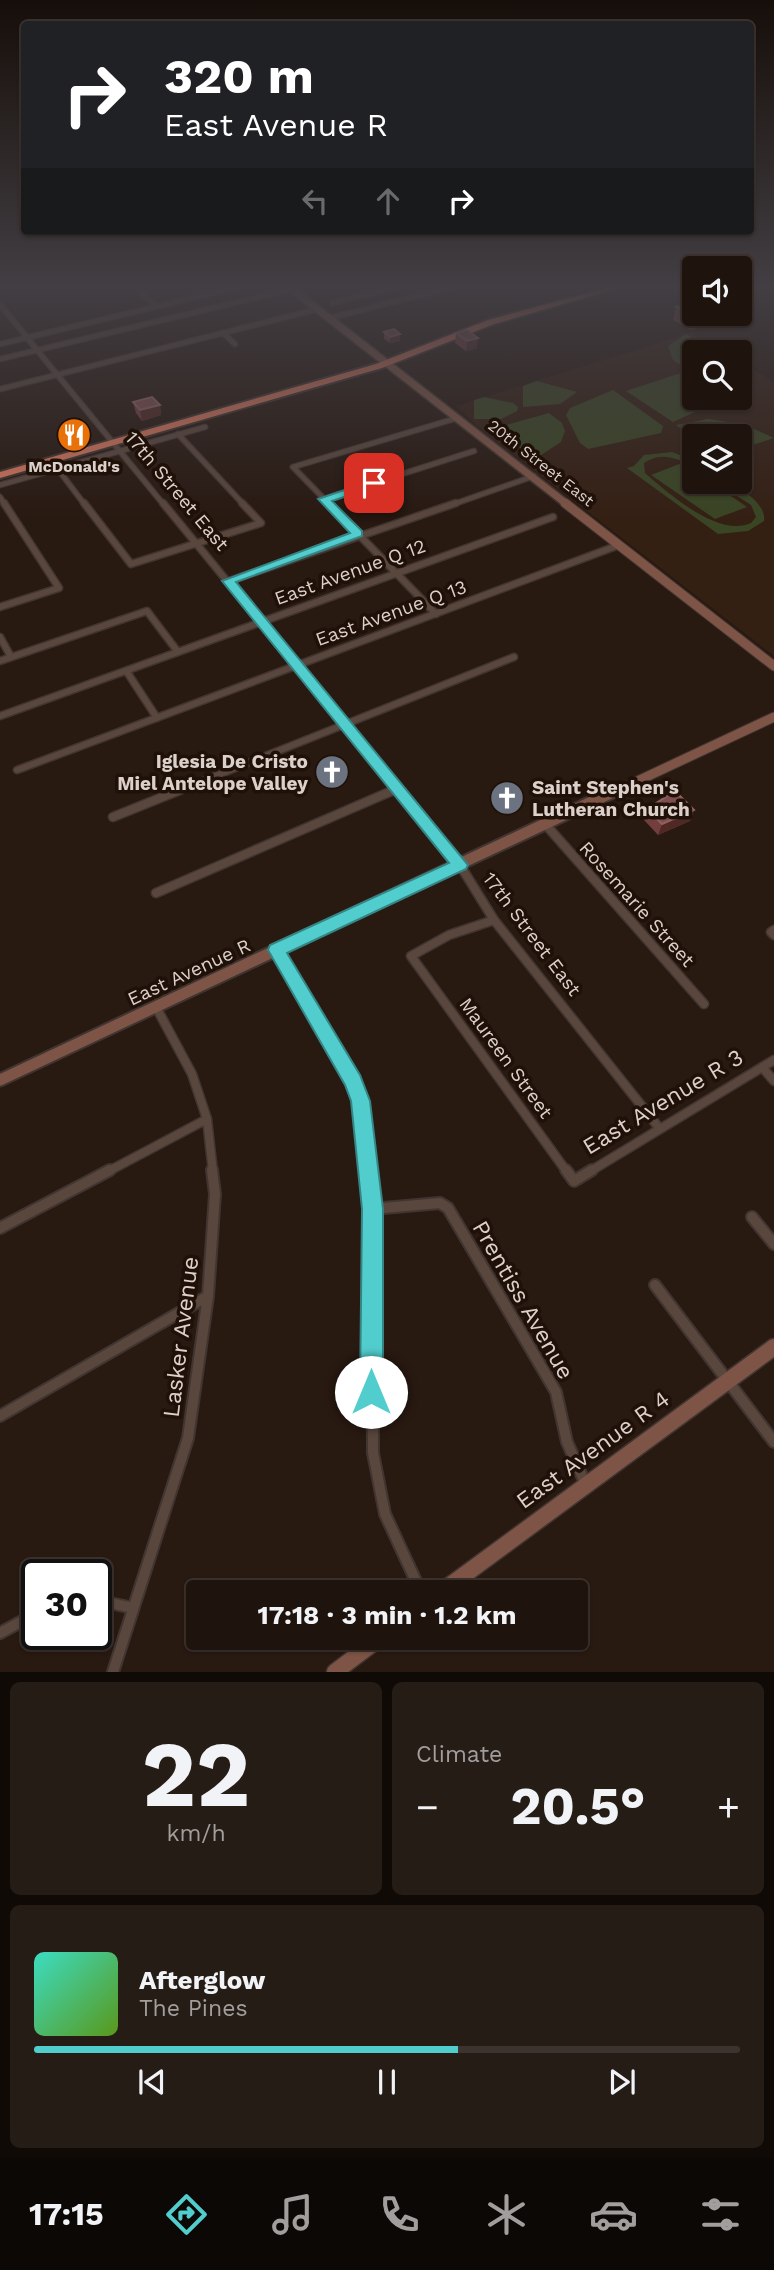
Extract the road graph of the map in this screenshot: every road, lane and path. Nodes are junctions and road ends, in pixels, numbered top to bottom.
1 (47, 364) edge
2 (100, 364) edge
3 (384, 365) junction
4 (56, 375) junction
5 (323, 382) junction
6 (0, 389) edge
7 (292, 395) junction
8 (268, 399) junction
9 (457, 418) junction
10 (205, 427) dead end
11 (178, 434) junction
12 (117, 447) junction
13 (474, 452) dead end
14 (57, 468) junction
15 (0, 475) edge
16 (534, 476) junction
17 (0, 485) edge
18 (0, 497) edge
19 (324, 499) junction
20 (553, 517) dead end
21 (358, 534) junction
22 (198, 543) junction
23 (620, 545) junction
24 (396, 573) junction
25 (229, 581) junction
26 (0, 607) edge
27 (436, 614) junction
28 (260, 622) junction
29 (0, 636) edge
30 (178, 652) junction
31 (11, 657) junction
32 (514, 657) dead end
33 (0, 661) edge
34 (296, 666) junction
35 (774, 666) edge
36 (127, 672) junction
37 (0, 716) edge
38 (157, 718) junction
39 (774, 718) edge
40 (344, 724) junction
41 (17, 770) dead end
42 (397, 789) junction
43 (113, 817) dead end
44 (545, 825) junction
45 (460, 865) junction
46 (156, 893) dead end
47 (494, 920) junction
48 (276, 950) junction
49 (704, 1004) dead end
50 (156, 1007) junction
51 (774, 1060) edge
52 (762, 1068) junction
53 (0, 1080) edge
54 (774, 1081) edge
55 (208, 1119) junction
56 (660, 1129) junction
57 (574, 1181) joint
58 (372, 1209) junction
59 (752, 1217) dead end
60 (0, 1228) edge
61 (774, 1244) edge
62 (655, 1285) dead end
63 (208, 1296) junction
64 (774, 1347) edge
65 (727, 1383) junction
66 (0, 1416) edge
67 (774, 1442) edge
68 (586, 1485) junction
69 (415, 1580) edge
70 (457, 1580) edge
71 (112, 1603) edge
72 (134, 1608) junction
73 (21, 1622) edge
74 (0, 1633) edge
75 (364, 1650) edge
76 (113, 1671) edge
77 (335, 1671) edge

1 - 4 street, 17th Street East
2 - 4 street
3 - 5 highway
3 - 7 highway
3 - 9 street, 20th Street East
4 - 6 street
4 - 12 street, 17th Street East
5 - 7 highway
5 - 8 highway
7 - 8 highway
8 - 12 highway
9 - 16 street, 20th Street East
9 - 19 street
10 - 11 street
11 - 12 street
11 - 22 street
12 - 14 street
12 - 15 highway
12 - 22 street, 17th Street East
13 - 19 street
14 - 17 street
14 - 22 street
16 - 21 street
16 - 23 street, 20th Street East
18 - 26 street
19 - 21 street
20 - 24 street, East Avenue Q 12
21 - 24 street
21 - 25 street
22 - 25 street, 17th Street East
23 - 27 street, East Avenue Q 13
23 - 35 street, 20th Street East
24 - 27 street
24 - 28 street, East Avenue Q 12
25 - 28 street, 17th Street East
27 - 34 street, East Avenue Q 13
28 - 30 street, East Avenue Q 12
28 - 34 street, 17th Street East
29 - 31 street
30 - 31 street
30 - 36 street, East Avenue Q 12
31 - 33 street
32 - 40 street
34 - 38 street, East Avenue Q 13
34 - 40 street, 17th Street East
36 - 37 street, East Avenue Q 12
36 - 38 street
38 - 41 street, East Avenue Q 13
39 - 44 street, East Avenue R
40 - 42 street, 17th Street East
40 - 43 street
42 - 45 street, 17th Street East
42 - 46 street
44 - 45 street, East Avenue R
44 - 49 street, Rosemarie Street
45 - 47 street, 17th Street East
45 - 48 street, East Avenue R
47 - 56 street, 17th Street East
47 - 57 street, Maureen Street
48 - 50 street, East Avenue R
48 - 58 street
50 - 53 street, East Avenue R
50 - 55 street, Lasker Avenue
51 - 52 street, East Avenue R 3
52 - 54 street
52 - 56 street, East Avenue R 3
55 - 60 street
55 - 63 street, Lasker Avenue
56 - 57 street, East Avenue R 3
58 - 68 street, Prentiss Avenue
58 - 69 street
59 - 61 street
62 - 65 street
63 - 66 street
63 - 72 street, Lasker Avenue
64 - 65 street, East Avenue R 4
65 - 67 street
65 - 68 street, East Avenue R 4
68 - 70 street, East Avenue R 4
71 - 72 street
72 - 76 street, Lasker Avenue
73 - 74 street
75 - 77 street

